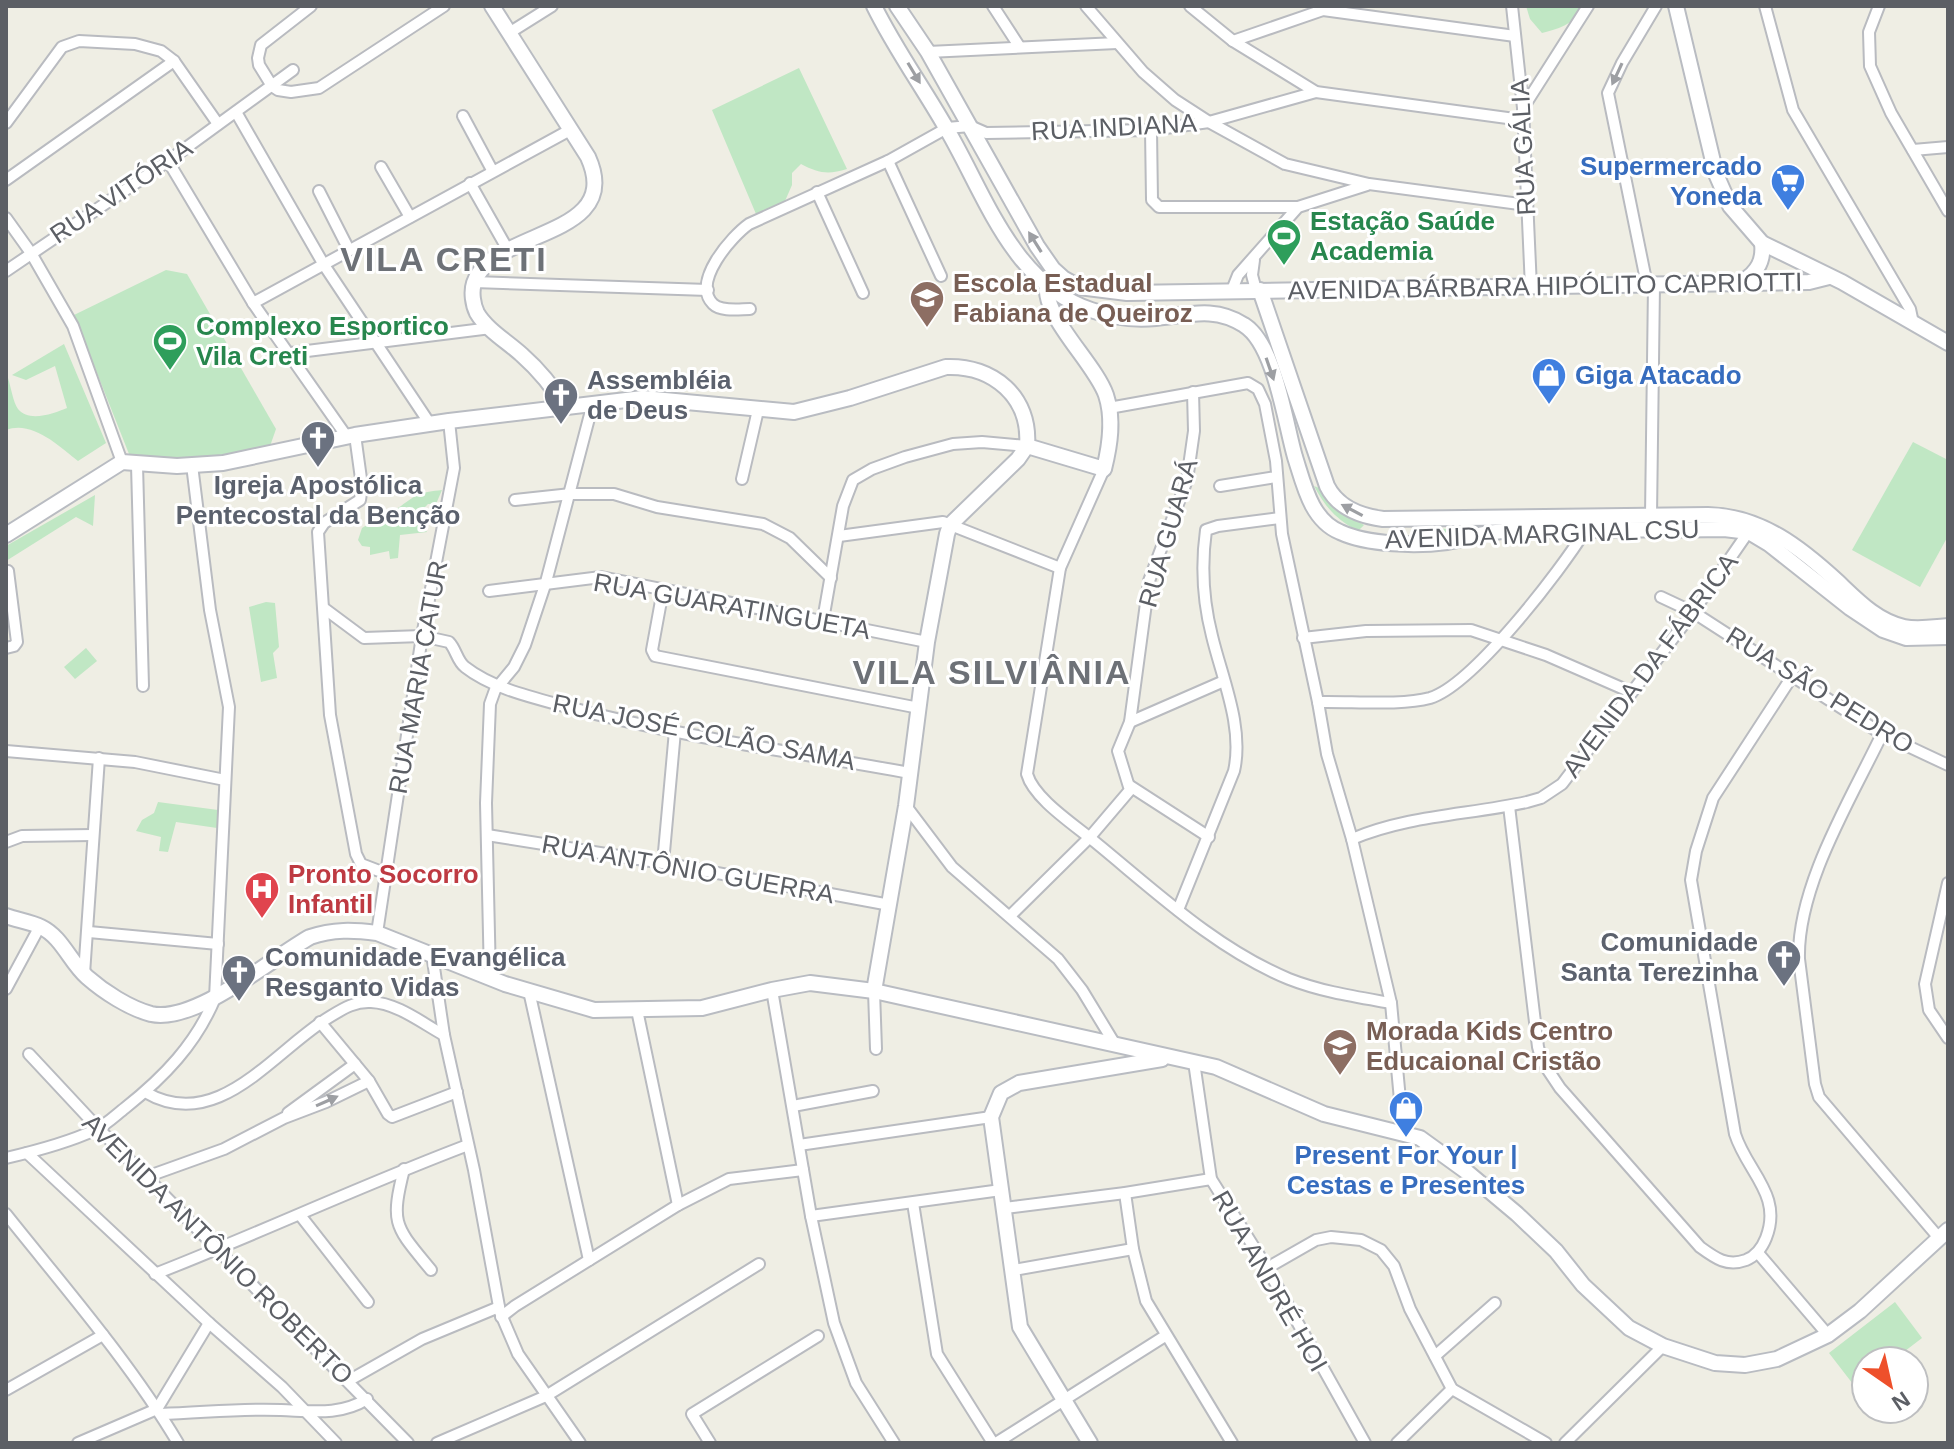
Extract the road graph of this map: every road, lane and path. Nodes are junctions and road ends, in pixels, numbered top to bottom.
1 (311, 6) edge
2 (444, 6) edge
3 (492, 6) edge
4 (552, 6) edge
5 (874, 6) edge
6 (897, 6) edge
7 (993, 6) edge
8 (1086, 6) edge
9 (1190, 6) edge
10 (1512, 6) edge
11 (1588, 6) edge
12 (1656, 6) edge
13 (1676, 6) edge
14 (1765, 6) edge
15 (1879, 6) edge
16 (1321, 8) edge
17 (509, 33) junction
18 (1515, 36) junction
19 (1233, 41) junction
20 (1117, 43) junction
21 (1019, 46) junction
22 (928, 52) junction
23 (174, 61) junction
24 (293, 70) dead end
25 (272, 86) junction
26 (1316, 92) junction
27 (236, 112) junction
28 (1523, 114) junction
29 (463, 116) dead end
30 (1209, 122) junction
31 (6, 123) edge
32 (218, 124) junction
33 (959, 128) junction
34 (570, 130) junction
35 (1151, 130) junction
36 (1948, 147) edge
37 (1913, 150) junction
38 (168, 161) junction
39 (888, 161) junction
40 (381, 167) dead end
41 (492, 170) junction
42 (6, 180) edge
43 (470, 183) junction
44 (1369, 184) junction
45 (319, 191) dead end
46 (817, 192) junction
47 (1527, 205) junction
48 (1298, 207) junction
49 (1948, 211) edge
50 (410, 217) junction
51 (6, 218) edge
52 (1762, 243) junction
53 (349, 250) junction
54 (508, 250) junction
55 (31, 253) junction
56 (1254, 258) junction
57 (324, 265) junction
58 (1053, 269) junction
59 (6, 271) edge
60 (941, 276) dead end
61 (1829, 277) junction
62 (1743, 281) junction
63 (474, 282) junction
64 (1651, 285) junction
65 (1047, 286) junction
66 (1531, 288) junction
67 (708, 290) junction
68 (1232, 290) junction
69 (1258, 290) junction
70 (863, 293) dead end
71 (253, 303) junction
72 (1267, 308) junction
73 (750, 309) dead end
74 (1236, 321) junction
75 (1913, 323) junction
76 (491, 328) junction
77 (376, 341) junction
78 (1948, 343) edge
79 (291, 353) junction
80 (1193, 392) junction
81 (593, 403) junction
82 (565, 407) junction
83 (1109, 408) junction
84 (758, 410) junction
85 (449, 421) junction
86 (430, 424) junction
87 (351, 436) junction
88 (1027, 446) junction
89 (1295, 457) junction
90 (1276, 461) junction
91 (130, 464) junction
92 (192, 465) junction
93 (1104, 469) junction
94 (1276, 477) junction
95 (742, 479) dead end
96 (1220, 486) dead end
97 (571, 494) junction
98 (515, 500) dead end
99 (1651, 516) junction
100 (1280, 518) junction
101 (1383, 519) junction
102 (950, 525) junction
103 (1751, 527) junction
104 (1585, 531) junction
105 (6, 535) edge
106 (839, 536) junction
107 (1405, 543) junction
108 (1060, 568) junction
109 (8, 571) dead end
110 (831, 578) junction
111 (546, 582) junction
112 (663, 590) junction
113 (489, 591) dead end
114 (1661, 597) dead end
115 (325, 609) junction
116 (1693, 612) junction
117 (823, 620) junction
118 (1948, 626) edge
119 (422, 636) junction
120 (1948, 637) edge
121 (1303, 638) junction
122 (1498, 640) junction
123 (927, 642) junction
124 (6, 648) edge
125 (1793, 675) junction
126 (1224, 681) junction
127 (499, 685) junction
128 (143, 686) dead end
129 (1631, 692) junction
130 (1318, 702) junction
131 (919, 708) junction
132 (1130, 722) junction
133 (675, 731) junction
134 (1882, 734) junction
135 (6, 751) edge
136 (99, 758) junction
137 (1948, 765) edge
138 (910, 773) junction
139 (225, 780) junction
140 (1130, 789) junction
141 (906, 806) junction
142 (1509, 806) junction
143 (93, 835) junction
144 (487, 835) junction
145 (1090, 837) junction
146 (1209, 837) junction
147 (1352, 839) junction
148 (6, 842) edge
149 (663, 863) junction
150 (387, 874) junction
151 (1948, 883) edge
152 (890, 905) junction
153 (1178, 910) junction
154 (6, 916) edge
155 (1010, 916) junction
156 (40, 926) junction
157 (89, 932) junction
158 (377, 933) junction
159 (218, 944) junction
160 (432, 954) junction
161 (84, 974) junction
162 (490, 978) junction
163 (6, 989) edge
164 (772, 990) junction
165 (529, 991) junction
166 (874, 991) junction
167 (215, 998) junction
168 (1391, 1003) junction
169 (637, 1010) junction
170 (320, 1022) junction
171 (444, 1035) junction
172 (1948, 1038) edge
173 (1116, 1046) junction
174 (876, 1049) dead end
175 (29, 1054) dead end
176 (1167, 1058) junction
177 (1194, 1062) junction
178 (355, 1064) junction
179 (369, 1081) junction
180 (873, 1091) dead end
181 (145, 1092) junction
182 (457, 1092) junction
183 (793, 1106) junction
184 (991, 1117) junction
185 (284, 1118) junction
186 (99, 1129) junction
187 (1403, 1132) junction
188 (468, 1145) junction
189 (799, 1145) junction
190 (27, 1153) junction
191 (6, 1158) edge
192 (404, 1169) junction
193 (803, 1170) junction
194 (146, 1177) junction
195 (1211, 1179) junction
196 (1001, 1190) junction
197 (1125, 1193) junction
198 (913, 1203) junction
199 (678, 1205) junction
200 (1005, 1208) junction
201 (6, 1214) edge
202 (300, 1215) junction
203 (811, 1216) junction
204 (1944, 1234) edge
205 (219, 1249) junction
206 (1133, 1249) junction
207 (1758, 1253) junction
208 (589, 1260) junction
209 (759, 1264) dead end
210 (1267, 1268) junction
211 (431, 1270) dead end
212 (1014, 1270) junction
213 (155, 1274) junction
214 (368, 1302) dead end
215 (1495, 1303) dead end
216 (500, 1312) junction
217 (209, 1323) junction
218 (103, 1335) junction
219 (1828, 1335) junction
220 (818, 1336) dead end
221 (1165, 1336) junction
222 (1663, 1346) junction
223 (1435, 1356) junction
224 (348, 1381) junction
225 (8, 1386) edge
226 (1452, 1389) junction
227 (546, 1396) junction
228 (367, 1399) junction
229 (1064, 1401) junction
230 (159, 1412) junction
231 (309, 1413) junction
232 (1229, 1439) edge
233 (78, 1443) edge
234 (178, 1443) edge
235 (336, 1443) edge
236 (408, 1443) edge
237 (437, 1443) edge
238 (580, 1443) edge
239 (710, 1443) edge
240 (894, 1443) edge
241 (994, 1443) edge
242 (1090, 1443) edge
243 (1216, 1443) edge
244 (1365, 1443) edge
245 (1397, 1443) edge
246 (1546, 1443) edge
247 (1565, 1443) edge

1 - 25 street
2 - 25 street
3 - 17 street
4 - 17 street
5 -> 33 street
6 - 22 street
7 - 21 street
8 - 20 street
9 - 19 street
10 - 18 street, RUA GÁLIA
11 - 28 street
12 -> 64 street
13 - 52 street
14 - 75 street
15 - 37 street
16 - 18 street
16 - 19 street
17 - 34 street
18 - 28 street, RUA GÁLIA
19 - 26 street
20 - 21 street
20 - 30 street
21 - 22 street
22 - 33 street
23 - 31 street
23 - 32 street
23 - 42 street
24 - 25 street, RUA VITÓRIA
25 - 27 street, RUA VITÓRIA
26 - 28 street
26 - 30 street, RUA INDIANA
27 - 32 street, RUA VITÓRIA
27 - 57 street
28 - 47 street, RUA GÁLIA
29 - 41 street
30 - 35 street, RUA INDIANA
30 - 44 street
32 - 38 street, RUA VITÓRIA
33 - 35 street, RUA INDIANA
33 - 39 street
58 -> 33 street
33 - 65 street
34 - 41 street
34 - 54 street
35 - 48 street
36 - 37 street
37 - 49 street
38 - 55 street, RUA VITÓRIA
38 - 71 street
39 - 46 street
39 - 60 street
40 - 50 street
41 - 43 street
43 - 50 street
43 - 54 street
44 - 47 street
44 - 48 street
45 - 53 street
46 - 67 street
46 - 70 street
47 - 66 street, RUA GÁLIA
48 - 56 street
50 - 53 street
51 - 55 street
52 - 61 street
52 - 62 street
53 - 57 street
54 - 63 street
55 - 59 street, RUA VITÓRIA
55 - 91 street
56 - 68 street
56 - 69 street
57 - 71 street
57 - 77 street
58 - 65 street
58 - 68 street
61 - 62 street, AVENIDA BÁRBARA HIPÓLITO CAPRIOTTI
61 - 75 street
62 - 64 street, AVENIDA BÁRBARA HIPÓLITO CAPRIOTTI
63 - 67 street
63 - 76 street
64 - 66 street, AVENIDA BÁRBARA HIPÓLITO CAPRIOTTI
64 - 99 street
65 - 74 street
65 - 83 street
66 - 69 street, AVENIDA BÁRBARA HIPÓLITO CAPRIOTTI
67 - 73 street
68 - 69 street
68 - 74 street
69 - 72 street, AVENIDA MARGINAL CSU
71 - 79 street
72 - 74 street
101 -> 72 street, AVENIDA MARGINAL CSU
74 -> 89 street, AVENIDA MARGINAL CSU
75 - 78 street
76 - 77 street
76 - 82 street
77 - 79 street
77 - 86 street
79 - 87 street
80 - 83 street
80 - 90 street
80 - 132 street, RUA GUARÁ
81 - 82 street
81 - 84 street
81 - 97 street
82 - 85 street
83 - 93 street
84 - 88 street
84 - 95 street
85 - 86 street
85 - 119 street, RUA MARIA CATUR
86 - 87 street
87 - 92 street
87 - 115 street
88 - 93 street
88 - 102 street
88 - 106 street
89 - 90 street
89 - 107 street, AVENIDA MARGINAL CSU
90 - 94 street
91 - 92 street
91 - 105 street
91 - 128 street
92 - 139 street
93 - 108 street
94 - 96 street
94 - 100 street
97 - 98 street
97 - 110 street
97 - 111 street
99 - 101 street, AVENIDA MARGINAL CSU
99 - 103 street, AVENIDA MARGINAL CSU
100 - 121 street
100 - 126 street
101 - 107 street
102 - 106 street
102 - 108 street
102 - 123 street
103 - 104 street, AVENIDA MARGINAL CSU
103 - 116 street, AVENIDA DA FÁBRICA
103 - 118 street
103 - 120 street
104 - 107 street, AVENIDA MARGINAL CSU
104 - 122 street
106 - 110 street
108 - 145 street
109 - 124 street
110 - 117 street
111 - 112 street, RUA GUARATINGUETA
111 - 113 street, RUA GUARATINGUETA
111 - 127 street
112 - 117 street, RUA GUARATINGUETA
112 - 131 street
114 - 116 street, RUA SÃO PEDRO
115 - 119 street
115 - 150 street
116 - 125 street, RUA SÃO PEDRO
116 - 129 street, AVENIDA DA FÁBRICA
117 - 123 street, RUA GUARATINGUETA
119 - 127 street, RUA JOSÉ COLÃO SAMA
119 - 150 street, RUA MARIA CATUR
121 - 122 street
121 - 130 street
122 - 129 street
122 - 130 street
123 - 131 street
125 - 134 street, RUA SÃO PEDRO
125 - 207 street
126 - 132 street
126 - 146 street
127 - 133 street, RUA JOSÉ COLÃO SAMA
127 - 144 street
129 - 142 street, AVENIDA DA FÁBRICA
130 - 147 street
131 - 138 street
132 - 140 street, RUA GUARÁ
133 - 138 street, RUA JOSÉ COLÃO SAMA
133 - 149 street
134 - 137 street, RUA SÃO PEDRO
134 - 204 street
135 - 136 street
136 - 139 street
136 - 143 street
138 - 141 street
139 - 159 street
140 - 145 street
140 - 146 street
141 - 152 street
141 - 155 street
142 - 147 street, AVENIDA DA FÁBRICA
142 - 207 street
143 - 148 street
143 - 157 street
144 - 149 street, RUA ANTÔNIO GUERRA
144 - 162 street
145 - 153 street
145 - 155 street
146 - 153 street
147 - 168 street
149 - 152 street, RUA ANTÔNIO GUERRA
150 - 158 street, RUA MARIA CATUR
151 - 172 street
152 - 166 street
153 - 168 street
154 - 156 street
155 - 173 street
156 - 161 street
156 - 163 street
157 - 159 street
157 - 161 street
158 - 160 street
158 - 167 street
159 - 167 street
160 - 162 street
160 - 171 street
161 - 167 street
162 - 165 street
164 - 166 street
164 - 169 street
164 - 183 street
165 - 169 street
165 - 208 street
166 - 173 street
166 - 174 street
167 - 181 street
168 - 187 street
169 - 199 street
170 - 171 street
170 - 178 street
170 - 181 street
171 - 182 street
173 - 176 street
175 - 186 street, AVENIDA ANTÔNIO ROBERTO
176 - 177 street
176 - 184 street
177 - 187 street
177 - 195 street, RUA ANDRÉ HOI
178 - 179 street
178 - 185 street
179 - 182 street
185 -> 179 street
180 - 183 street
181 - 186 street
182 - 188 street
183 - 189 street
184 - 189 street
184 - 196 street
185 - 194 street
186 - 190 street
186 - 194 street, AVENIDA ANTÔNIO ROBERTO
187 - 222 street
188 - 192 street
188 - 216 street
189 - 193 street
190 - 191 street
190 - 213 street
192 - 202 street
192 - 211 street
193 - 199 street
193 - 203 street
194 - 205 street, AVENIDA ANTÔNIO ROBERTO
195 - 197 street
195 - 210 street, RUA ANDRÉ HOI
196 - 198 street
196 - 200 street
197 - 200 street
197 - 206 street
198 - 203 street
198 - 241 street
199 - 208 street
200 - 212 street
201 - 218 street
202 - 205 street
202 - 214 street
203 - 240 street
204 - 219 street
205 - 213 street
205 - 224 street, AVENIDA ANTÔNIO ROBERTO
206 - 212 street
206 - 221 street
207 - 219 street
208 - 216 street
209 - 227 street
210 - 223 street
210 - 244 street, RUA ANDRÉ HOI
212 - 229 street
213 - 217 street
215 - 223 street
216 - 224 street
216 - 227 street
217 - 230 street
217 - 231 street
218 - 225 street
218 - 230 street
219 - 222 street
220 - 239 street
221 - 229 street
221 - 232 street
222 - 247 street
223 - 226 street
224 - 228 street, AVENIDA ANTÔNIO ROBERTO
226 - 245 street
226 - 246 street
227 - 237 street
227 - 238 street
228 - 231 street
228 - 236 street, AVENIDA ANTÔNIO ROBERTO
229 - 241 street
229 - 242 street
230 - 231 street
230 - 233 street
230 - 234 street
231 - 235 street
232 - 243 street

